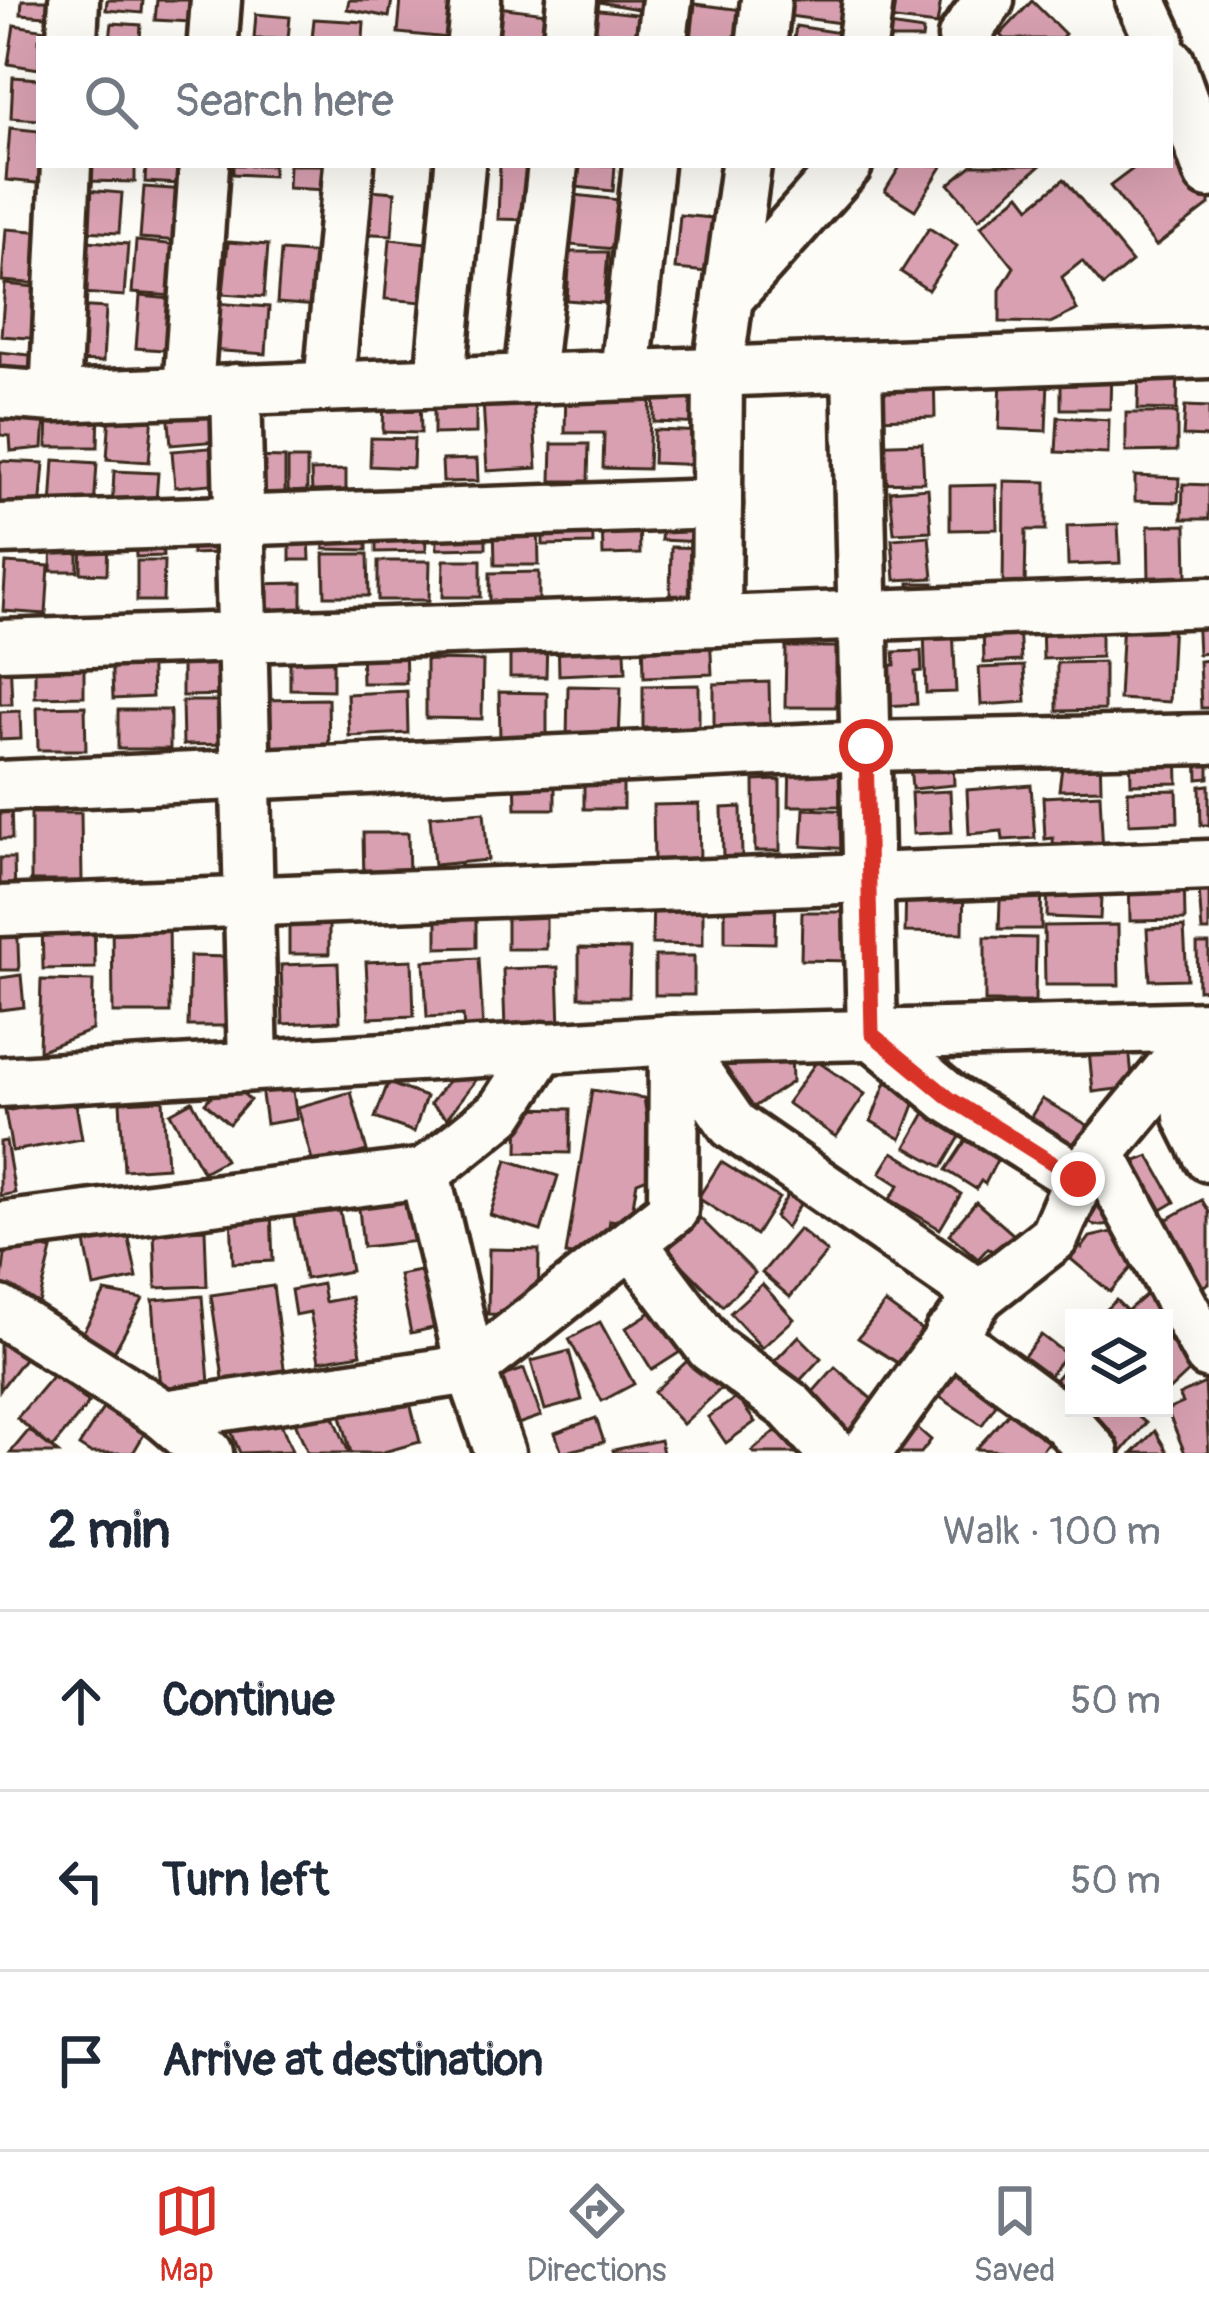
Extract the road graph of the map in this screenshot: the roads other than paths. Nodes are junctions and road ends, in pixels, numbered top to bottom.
1 (74, 0) edge
2 (216, 0) edge
3 (476, 0) edge
4 (572, 0) edge
5 (667, 0) edge
6 (766, 0) edge
7 (868, 0) edge
8 (1141, 0) edge
9 (72, 36) edge
10 (213, 36) edge
11 (472, 36) edge
12 (568, 36) edge
13 (662, 36) edge
14 (762, 36) edge
15 (863, 36) edge
16 (1158, 36) edge
17 (1173, 71) edge
18 (66, 168) edge
19 (204, 168) edge
20 (349, 168) edge
21 (460, 168) edge
22 (554, 168) edge
23 (648, 168) edge
24 (746, 168) edge
25 (845, 168) edge
26 (1209, 173) edge
27 (728, 298) junction
28 (1209, 353) edge
29 (857, 369) junction
30 (718, 371) junction
31 (625, 374) junction
32 (529, 377) junction
33 (440, 381) junction
34 (329, 385) junction
35 (236, 389) junction
36 (188, 391) junction
37 (0, 393) edge
38 (55, 397) junction
39 (718, 504) junction
40 (239, 520) junction
41 (0, 529) edge
42 (1209, 602) edge
43 (863, 619) junction
44 (716, 621) junction
45 (242, 637) junction
46 (0, 645) edge
47 (1209, 739) edge
48 (866, 746) junction
49 (246, 775) junction
50 (0, 786) edge
51 (1209, 865) edge
52 (869, 876) junction
53 (248, 901) junction
54 (0, 910) edge
55 (1194, 1033) edge
56 (872, 1034) junction
57 (674, 1040) junction
58 (543, 1047) junction
59 (253, 1064) junction
60 (0, 1082) edge
61 (1209, 1157) edge
62 (1089, 1166) junction
63 (424, 1173) junction
64 (0, 1227) edge
65 (632, 1243) junction
66 (980, 1295) junction
67 (0, 1311) edge
68 (949, 1335) junction
69 (1209, 1354) edge
70 (471, 1370) junction
71 (164, 1414) junction
72 (208, 1453) edge
73 (500, 1453) edge
74 (833, 1453) edge
75 (866, 1453) edge
76 (1094, 1453) edge

1 - 9 street
2 - 10 street
3 - 11 street
4 - 12 street
5 - 13 street
6 - 14 street
7 - 15 street
8 - 16 street
17 - 26 street
18 - 38 street
19 - 36 street
20 - 34 street
21 - 33 street
22 - 32 street
23 - 31 street
24 - 27 street
25 - 27 street
27 - 30 street
28 - 29 street
29 - 30 street
29 - 43 street
30 - 31 street
30 - 39 street
31 - 32 street
32 - 33 street
33 - 34 street
34 - 35 street
35 - 36 street
35 - 40 street
36 - 38 street
37 - 38 street
39 - 40 street
39 - 44 street
40 - 41 street
40 - 45 street
42 - 43 street
43 - 44 street
43 - 48 street
44 - 45 street
45 - 46 street
45 - 49 street
47 - 48 street
48 - 49 street
48 - 52 street
49 - 50 street
49 - 53 street
51 - 52 street
52 - 53 street
52 - 56 street
53 - 54 street
53 - 59 street
55 - 56 street
55 - 61 street
55 - 62 street
56 - 57 street
56 - 62 street
57 - 58 street
57 - 65 street
57 - 66 street
58 - 59 street
58 - 63 street
59 - 60 street
62 - 66 street
62 - 69 street
63 - 64 street
63 - 70 street
65 - 70 street
65 - 74 street
66 - 68 street
67 - 71 street
68 - 75 street
68 - 76 street
70 - 71 street
70 - 73 street
71 - 72 street

